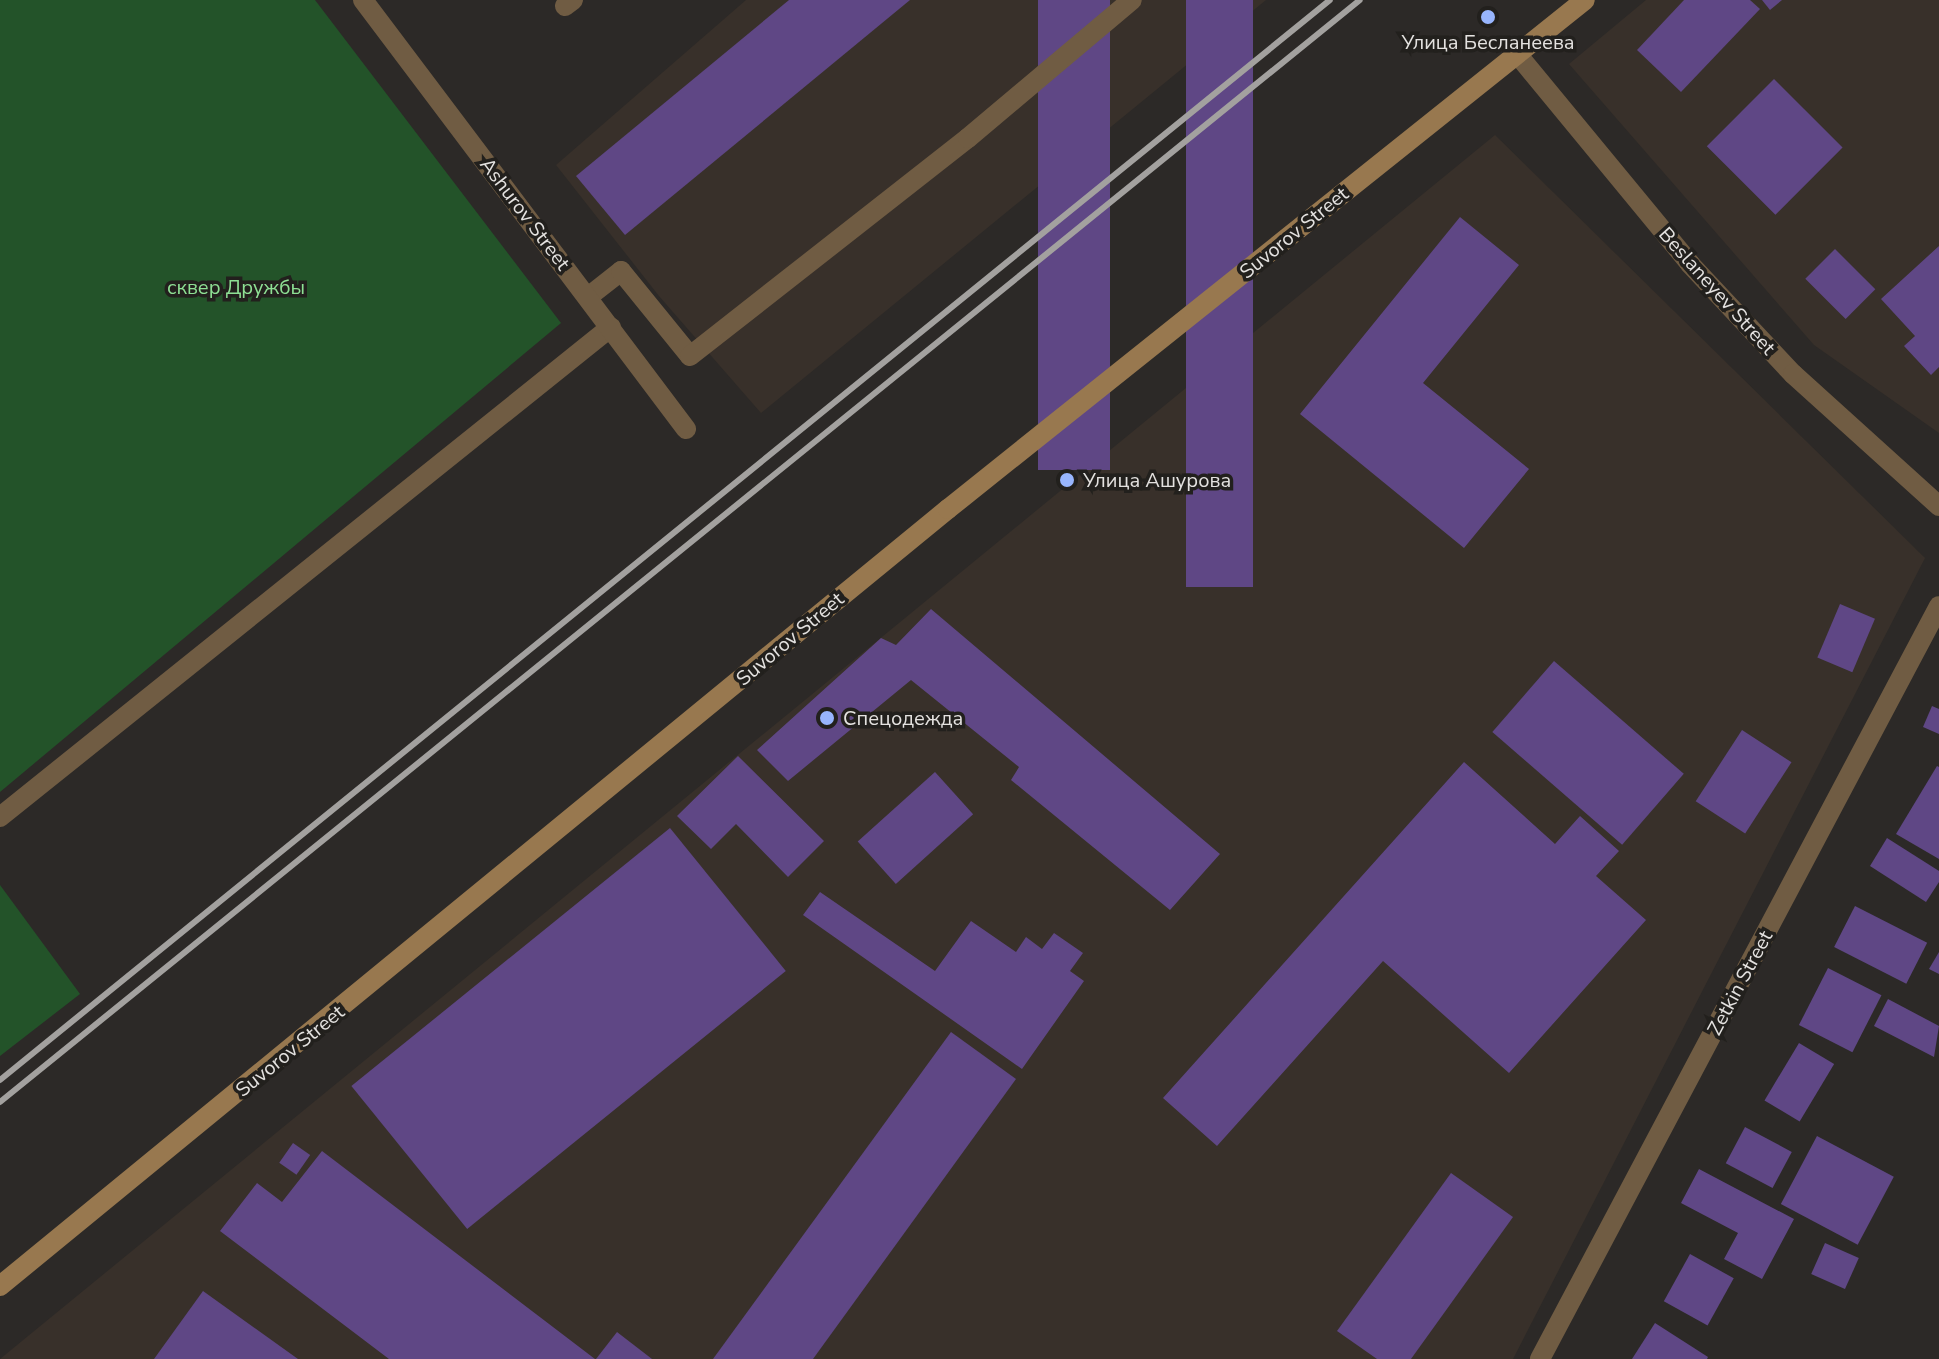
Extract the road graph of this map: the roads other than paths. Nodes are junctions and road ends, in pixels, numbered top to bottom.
1 (363, 0) edge
2 (1132, 0) edge
3 (1585, 0) edge
4 (1518, 55) junction
5 (588, 297) junction
6 (611, 327) junction
7 (686, 429) dead end
8 (1939, 506) edge
9 (1939, 606) edge
10 (0, 817) edge
11 (0, 1286) edge
12 (1540, 1359) edge

1 - 5 street, Ashurov Street
2 - 5 street
3 - 4 main road, Suvorov Street
4 - 8 street, Beslaneyev Street
4 - 11 main road, Suvorov Street
5 - 6 street, Ashurov Street
6 - 7 street, Ashurov Street
6 - 10 street
9 - 12 street, Zetkin Street

